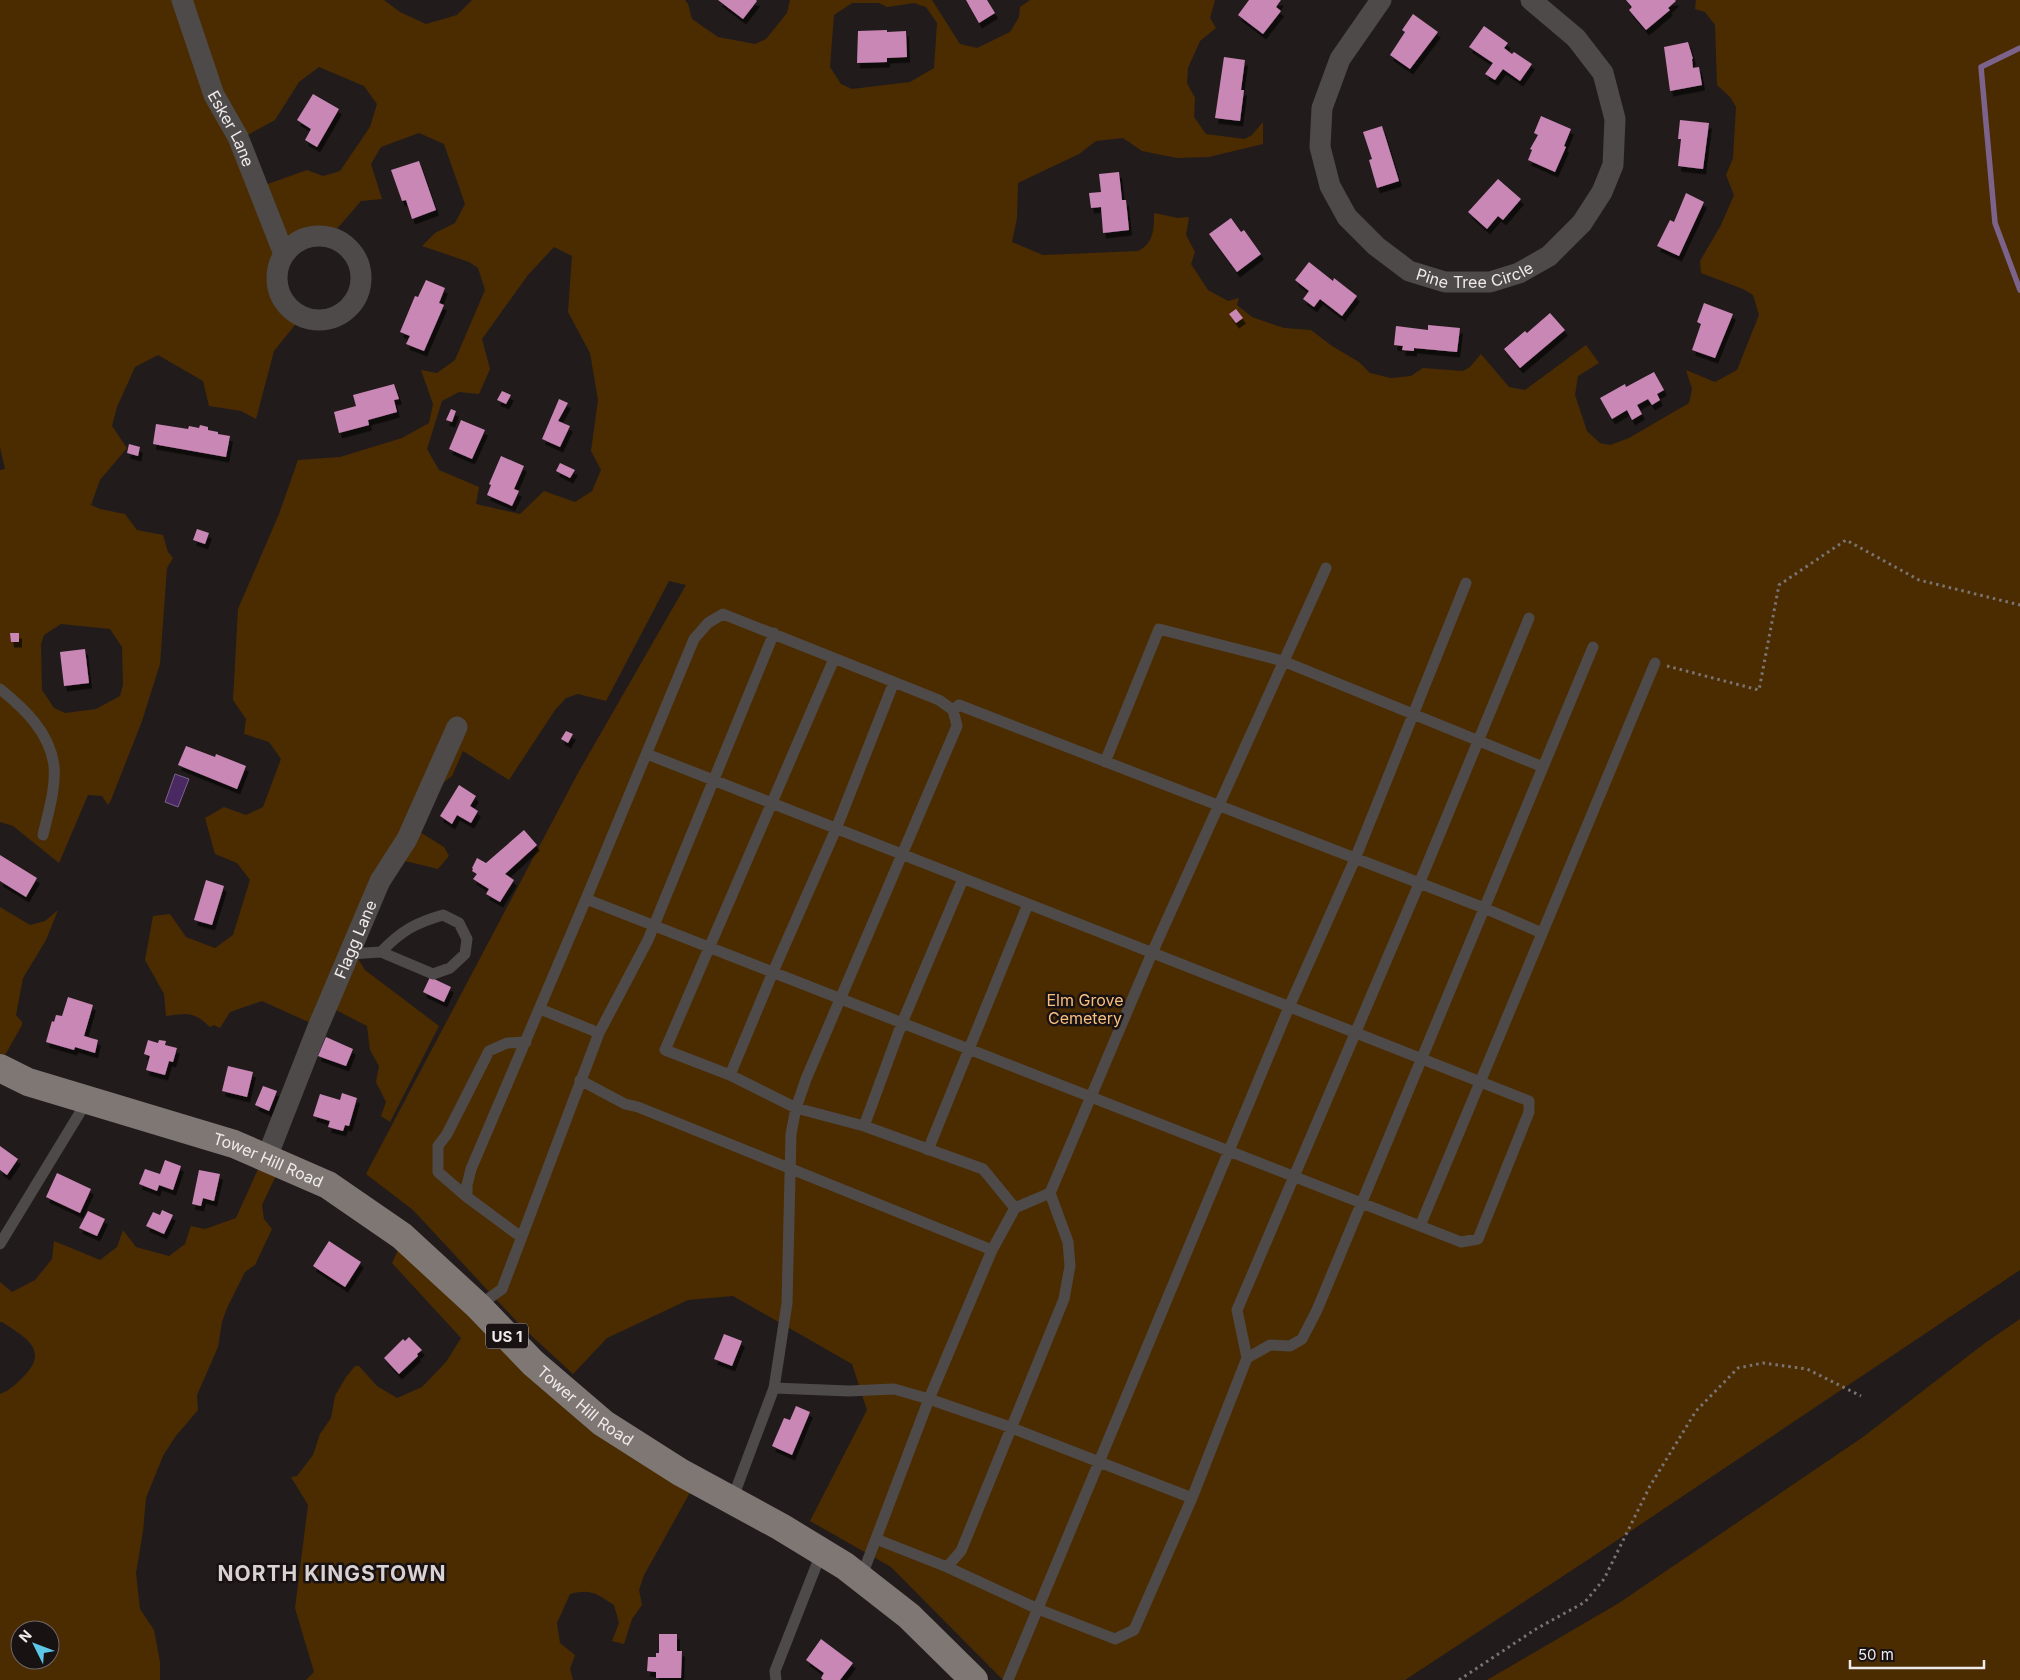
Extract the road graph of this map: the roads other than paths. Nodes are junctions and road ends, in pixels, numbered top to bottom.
1 (182, 0) edge
2 (1381, 0) edge
3 (1531, 0) edge
4 (284, 254) dead end
5 (1326, 568) dead end
6 (1466, 583) dead end
7 (1529, 618) dead end
8 (774, 633) junction
9 (1593, 647) dead end
10 (834, 658) junction
11 (1284, 661) junction
12 (1655, 662) road end
13 (894, 682) junction
14 (0, 689) edge
15 (953, 710) junction
16 (1413, 714) junction
17 (457, 727) dead end
18 (1478, 741) junction
19 (647, 754) junction
20 (1105, 762) junction
21 (1543, 767) junction
22 (713, 780) junction
23 (771, 803) junction
24 (1218, 806) junction
25 (836, 829) junction
26 (43, 835) dead end
27 (902, 854) junction
28 (1355, 859) junction
29 (963, 878) junction
30 (1419, 884) junction
31 (586, 899) junction
32 (1028, 904) junction
33 (1484, 908) junction
34 (654, 926) junction
35 (1542, 933) junction
36 (710, 947) junction
37 (381, 952) junction
38 (1152, 953) junction
39 (349, 954) junction
40 (773, 972) junction
41 (840, 998) junction
42 (1289, 1007) junction
43 (540, 1009) junction
44 (902, 1023) junction
45 (1354, 1032) junction
46 (599, 1033) junction
47 (526, 1042) junction
48 (969, 1049) junction
49 (1422, 1059) junction
50 (0, 1068) edge
51 (730, 1075) junction
52 (580, 1080) junction
53 (1480, 1082) junction
54 (1091, 1097) junction
55 (87, 1101) junction
56 (796, 1108) junction
57 (864, 1126) junction
58 (928, 1150) junction
59 (1229, 1151) junction
60 (267, 1158) junction
61 (790, 1170) junction
62 (1294, 1176) junction
63 (1050, 1193) junction
64 (467, 1197) junction
65 (1362, 1203) junction
66 (1015, 1208) junction
67 (1420, 1226) junction
68 (521, 1237) junction
69 (0, 1244) edge
70 (992, 1250) junction
71 (478, 1306) junction
72 (1247, 1358) junction
73 (774, 1388) junction
74 (929, 1398) junction
75 (1012, 1428) junction
76 (1099, 1463) junction
77 (1192, 1498) junction
78 (732, 1500) junction
79 (876, 1539) junction
80 (822, 1551) junction
81 (947, 1567) junction
82 (861, 1578) junction
83 (1038, 1609) junction
84 (776, 1680) edge
85 (974, 1680) edge
86 (1008, 1680) edge

1 - 4 street, Esker Lane
2 - 3 street, Pine Tree Circle
5 - 11 lane
6 - 16 lane
7 - 18 lane
8 - 10 lane
8 - 19 lane
8 - 22 lane
9 - 21 lane
10 - 13 lane
10 - 23 lane
11 - 16 lane
11 - 20 lane
11 - 24 lane
12 - 35 lane
13 - 15 lane
13 - 25 lane
14 - 26 lane
15 - 20 lane
15 - 27 lane
16 - 18 lane
16 - 28 lane
17 - 39 street, Flagg Lane
18 - 21 lane
18 - 30 lane
19 - 22 lane
19 - 31 lane
20 - 24 lane
21 - 33 lane
22 - 23 lane
22 - 34 lane
23 - 25 lane
23 - 36 lane
24 - 28 lane
24 - 38 lane
25 - 27 lane
25 - 40 lane
27 - 29 lane
27 - 41 lane
28 - 30 lane
28 - 42 lane
29 - 32 lane
29 - 44 lane
30 - 33 lane
30 - 45 lane
31 - 34 lane
31 - 43 lane
32 - 38 lane
32 - 48 lane
33 - 35 lane
33 - 49 lane
34 - 36 lane
34 - 46 lane
35 - 53 lane
36 - 40 lane
36 - 51 lane
37 - 37 lane
37 - 39 lane
38 - 42 lane
38 - 54 lane
39 - 60 street, Flagg Lane
40 - 41 lane
40 - 51 lane
41 - 44 lane
41 - 56 lane
42 - 45 lane
42 - 59 lane
43 - 46 lane
43 - 47 lane
44 - 48 lane
44 - 57 lane
45 - 49 lane
45 - 62 lane
46 - 52 lane
47 - 64 lane
47 - 64 lane
48 - 54 lane
48 - 58 lane
49 - 53 lane
49 - 65 lane
50 - 55 main road, Tower Hill Road / US 1
51 - 56 lane
52 - 61 lane
52 - 68 lane
53 - 67 lane
53 - 67 lane
54 - 59 lane
54 - 63 lane
55 - 60 main road, Tower Hill Road / US 1
55 - 69 lane
56 - 57 lane
56 - 61 lane
57 - 58 lane
58 - 66 lane
59 - 62 lane
59 - 76 lane
60 - 71 main road, Tower Hill Road / US 1
61 - 70 lane
61 - 73 lane
62 - 65 lane
62 - 72 lane
63 - 66 lane
63 - 75 lane
64 - 68 lane
65 - 67 lane
65 - 72 lane
66 - 70 lane
68 - 71 lane
70 - 74 lane
71 - 78 main road, Tower Hill Road / US 1
72 - 77 lane
73 - 74 lane
73 - 78 lane
74 - 75 lane
74 - 79 lane
75 - 76 lane
75 - 81 lane
76 - 77 lane
76 - 83 lane
77 - 83 lane
78 - 80 main road, Tower Hill Road / US 1
79 - 81 lane
79 - 82 lane
80 - 82 main road, Tower Hill Road / US 1
80 - 84 lane
81 - 83 lane
82 - 85 main road, Tower Hill Road / US 1
83 - 86 lane

